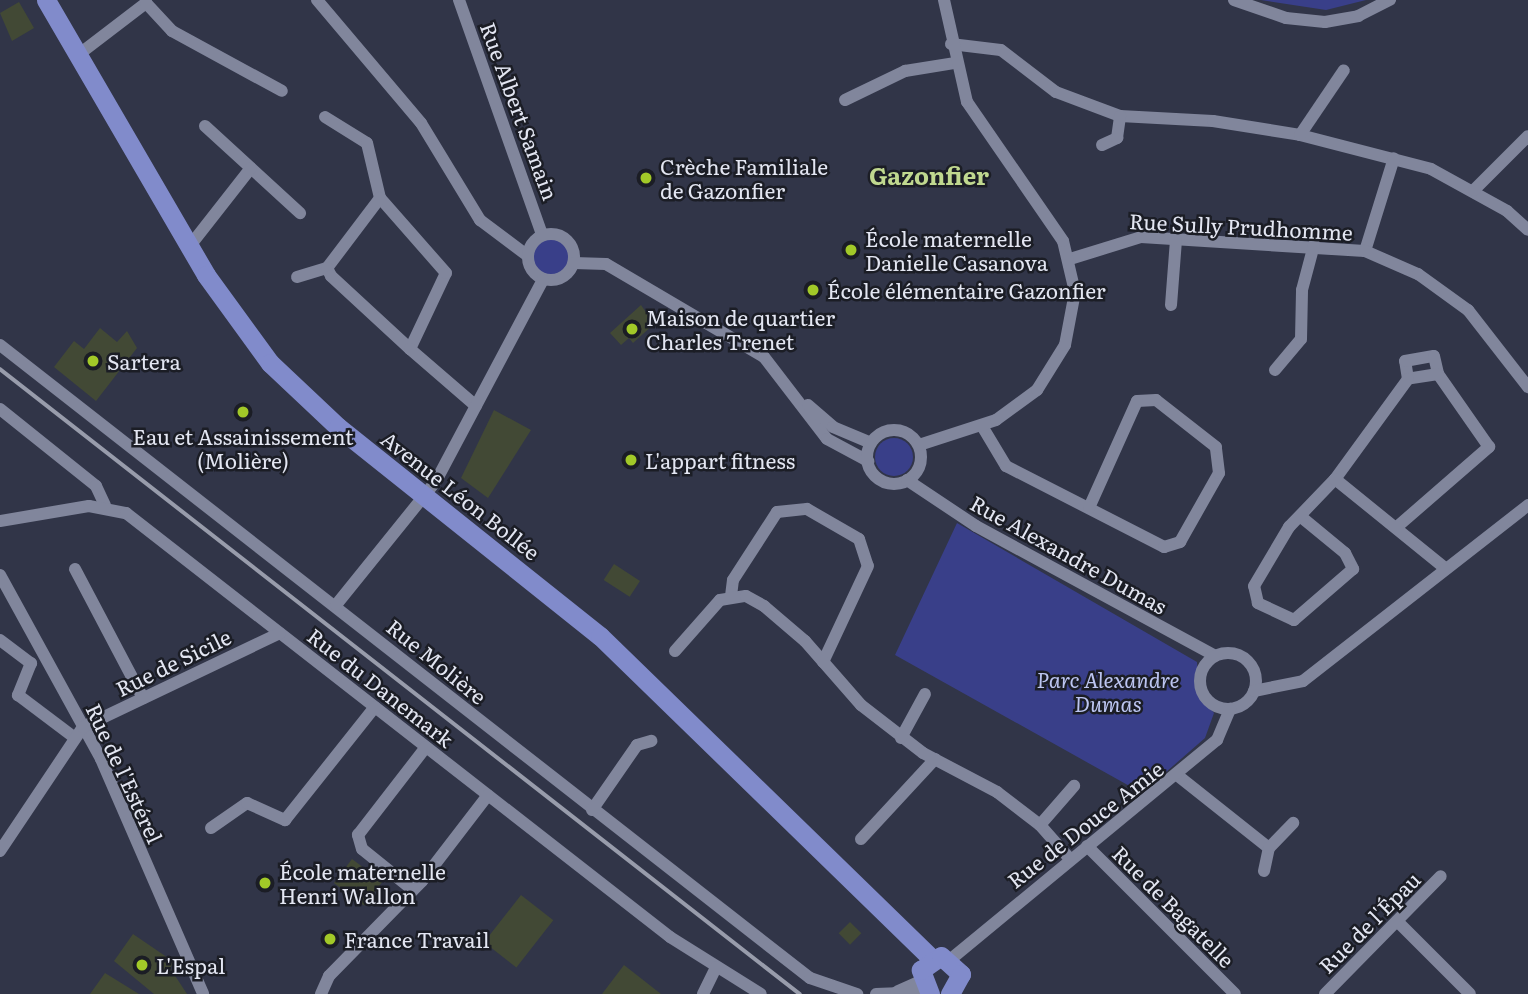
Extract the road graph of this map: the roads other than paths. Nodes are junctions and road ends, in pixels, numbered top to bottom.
1 (46, 0) edge
2 (317, 0) edge
3 (460, 0) edge
4 (944, 0) edge
5 (1234, 0) edge
6 (1390, 0) edge
7 (148, 1) edge
8 (951, 44) junction
9 (78, 55) junction
10 (955, 63) junction
11 (1344, 70) dead end
12 (282, 91) dead end
13 (845, 100) dead end
14 (1120, 116) junction
15 (325, 117) dead end
16 (205, 126) dead end
17 (1300, 135) junction
18 (1528, 136) edge
19 (1102, 145) dead end
20 (1394, 158) junction
21 (251, 168) junction
22 (1474, 190) junction
23 (380, 198) junction
24 (300, 213) dead end
25 (1528, 230) edge
26 (542, 236) junction
27 (1176, 240) junction
28 (1314, 245) junction
29 (188, 247) junction
30 (1365, 251) junction
31 (528, 256) junction
32 (1070, 259) junction
33 (575, 263) junction
34 (327, 268) junction
35 (297, 277) dead end
36 (543, 280) junction
37 (1171, 305) dead end
38 (0, 345) edge
39 (410, 349) junction
40 (1275, 370) dead end
41 (1438, 374) junction
42 (1408, 379) junction
43 (1528, 387) edge
44 (797, 396) junction
45 (476, 406) junction
46 (0, 409) edge
47 (982, 426) junction
48 (871, 443) junction
49 (919, 445) junction
50 (868, 461) junction
51 (1335, 479) junction
52 (907, 480) junction
53 (423, 494) junction
54 (105, 505) junction
55 (1528, 505) edge
56 (1089, 508) junction
57 (1300, 516) junction
58 (0, 522) edge
59 (1398, 526) junction
60 (1445, 568) junction
61 (75, 569) dead end
62 (0, 575) edge
63 (731, 596) junction
64 (336, 605) junction
65 (280, 633) junction
66 (0, 640) edge
67 (675, 651) dead end
68 (1215, 656) junction
69 (823, 662) junction
70 (1254, 691) junction
71 (925, 694) dead end
72 (143, 698) junction
73 (375, 707) junction
74 (1230, 709) junction
75 (83, 727) junction
76 (75, 738) junction
77 (901, 738) junction
78 (651, 741) dead end
79 (426, 747) junction
80 (935, 759) junction
81 (1177, 775) junction
82 (1074, 786) dead end
83 (488, 795) junction
84 (592, 810) junction
85 (1293, 823) dead end
86 (1040, 825) junction
87 (211, 828) dead end
88 (861, 839) dead end
89 (1087, 846) junction
90 (1269, 848) junction
91 (0, 851) edge
92 (1070, 859) junction
93 (1264, 871) dead end
94 (1441, 876) dead end
95 (413, 890) junction
96 (1397, 921) junction
97 (941, 959) junction
98 (716, 967) junction
99 (926, 989) edge
100 (958, 992) edge
101 (901, 993) edge
102 (1468, 993) edge
103 (202, 994) edge
104 (321, 994) edge
105 (703, 994) edge
106 (761, 994) edge
107 (857, 994) edge
108 (877, 994) edge
109 (1235, 994) edge
110 (1325, 994) edge

1 - 9 main road, Avenue Léon Bollée
2 - 31 street
3 - 26 street, Rue Albert Samain
4 - 8 street
5 - 6 street
7 - 9 street
7 - 12 street
8 - 10 street
8 - 14 street
9 - 29 main road, Avenue Léon Bollée
10 - 13 street
10 - 32 street
11 - 17 street
14 - 17 street
14 - 19 street
15 - 23 street
16 - 21 street
17 - 20 street
18 - 22 street
20 - 22 street
20 - 30 street
21 - 24 street
21 - 29 street
22 - 25 street
23 - 34 street
23 - 39 street
26 - 31 street
26 - 33 street
27 - 28 street, Rue Sully Prudhomme
27 - 32 street, Rue Sully Prudhomme
27 - 37 street
28 - 30 street, Rue Sully Prudhomme
28 - 40 street
29 - 53 main road, Avenue Léon Bollée
30 - 43 street, Rue Sully Prudhomme
31 - 36 street
32 - 47 street
33 - 36 street
33 - 44 street
34 - 35 street
34 - 39 street
36 - 45 street
38 - 64 street, Rue Molière
39 - 45 street
41 - 42 street
41 - 42 street
41 - 59 street
42 - 51 street
44 - 48 street
44 - 50 street
45 - 53 street
46 - 54 street
47 - 49 street
47 - 56 street
48 - 49 street
48 - 50 street
49 - 52 street
50 - 52 street
51 - 57 street
51 - 59 street
52 - 68 street, Rue Alexandre Dumas
53 - 64 street
53 - 97 main road, Avenue Léon Bollée
54 - 58 street
54 - 65 street, Rue du Danemark
55 - 60 street
56 - 56 street
57 - 57 street
59 - 60 street
60 - 70 street
61 - 72 street
62 - 75 street, Rue de l'Estérel
63 - 67 street
63 - 69 street
63 - 69 street
64 - 84 street, Rue Molière
65 - 72 street, Rue de Sicile
65 - 73 street, Rue du Danemark
66 - 76 street
68 - 70 street
68 - 74 street
69 - 77 street
70 - 74 street
71 - 77 street
72 - 75 street, Rue de Sicile
73 - 79 street, Rue du Danemark
73 - 87 street
74 - 81 street, Rue de Douce Amie
75 - 76 street
75 - 103 street, Rue de l'Estérel
76 - 91 street
77 - 80 street
78 - 84 street
79 - 83 street, Rue du Danemark
79 - 95 street
80 - 86 street
80 - 88 street
81 - 89 street, Rue de Douce Amie
81 - 90 street
82 - 86 street
83 - 95 street
83 - 98 street, Rue du Danemark
84 - 107 street, Rue Molière
85 - 90 street
86 - 92 street
89 - 92 street, Rue de Douce Amie
89 - 109 street, Rue de Bagatelle
90 - 93 street
92 - 97 street, Rue de Douce Amie
94 - 96 street, Rue de l'Épau
95 - 104 street
96 - 102 street
96 - 110 street, Rue de l'Épau
97 - 99 main road
97 - 100 main road
98 - 105 street
98 - 106 street, Rue du Danemark
99 - 101 street
101 - 108 street

